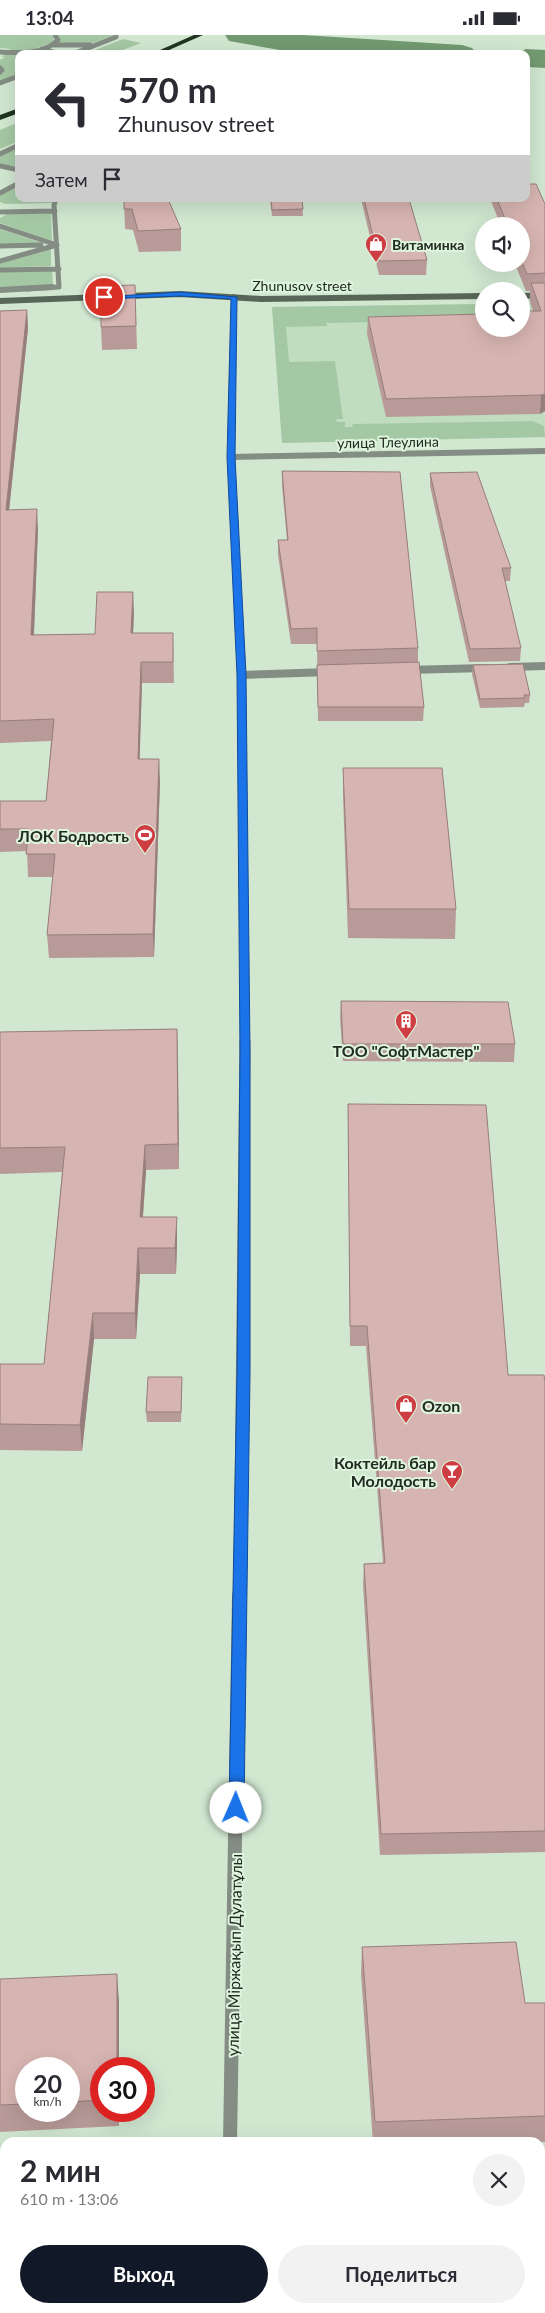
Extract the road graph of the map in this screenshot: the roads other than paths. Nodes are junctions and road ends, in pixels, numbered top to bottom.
1 (55, 35) edge
2 (116, 35) edge
3 (200, 35) edge
4 (53, 45) junction
5 (95, 45) junction
6 (42, 49) junction
7 (28, 50) edge
8 (46, 50) edge
9 (83, 50) edge
10 (164, 50) edge
11 (15, 51) edge
12 (1, 52) edge
13 (0, 68) edge
14 (0, 72) edge
15 (15, 77) edge
16 (0, 83) edge
17 (15, 112) edge
18 (0, 118) edge
19 (15, 147) edge
20 (0, 153) edge
21 (0, 167) edge
22 (15, 169) edge
23 (15, 181) edge
24 (15, 182) edge
25 (0, 185) edge
26 (2, 191) edge
27 (55, 205) edge
28 (0, 209) edge
29 (0, 226) edge
30 (57, 245) junction
31 (64, 245) dead end
32 (0, 246) edge
33 (0, 261) edge
34 (59, 269) junction
35 (0, 270) edge
36 (0, 290) edge
37 (545, 295) edge
38 (475, 296) edge
39 (530, 296) edge
40 (234, 297) junction
41 (0, 301) edge
42 (545, 451) edge
43 (231, 457) junction
44 (545, 666) edge
45 (496, 667) edge
46 (506, 667) edge
47 (398, 670) edge
48 (339, 672) edge
49 (242, 675) junction
50 (230, 2137) edge

1 - 4 street
2 - 5 street
3 - 10 highway
4 - 5 street
4 - 6 street
5 - 9 street
6 - 7 street
6 - 8 street
11 - 12 street
13 - 14 street
15 - 16 street
17 - 18 highway
19 - 20 street
21 - 22 street
23 - 25 street
24 - 26 street
27 - 28 street
27 - 30 street
29 - 30 street
30 - 31 street
30 - 32 street
30 - 33 street
30 - 34 street
34 - 35 street
34 - 36 street
37 - 39 street
38 - 40 street, Zhunusov street
40 - 41 street, Zhunusov street
40 - 43 street, улица Міржақып Дулатұлы
42 - 43 street, улица Тлеулина
43 - 49 street, улица Міржақып Дулатұлы
44 - 46 street
45 - 47 street
48 - 49 street
49 - 50 street, улица Міржақып Дулатұлы

